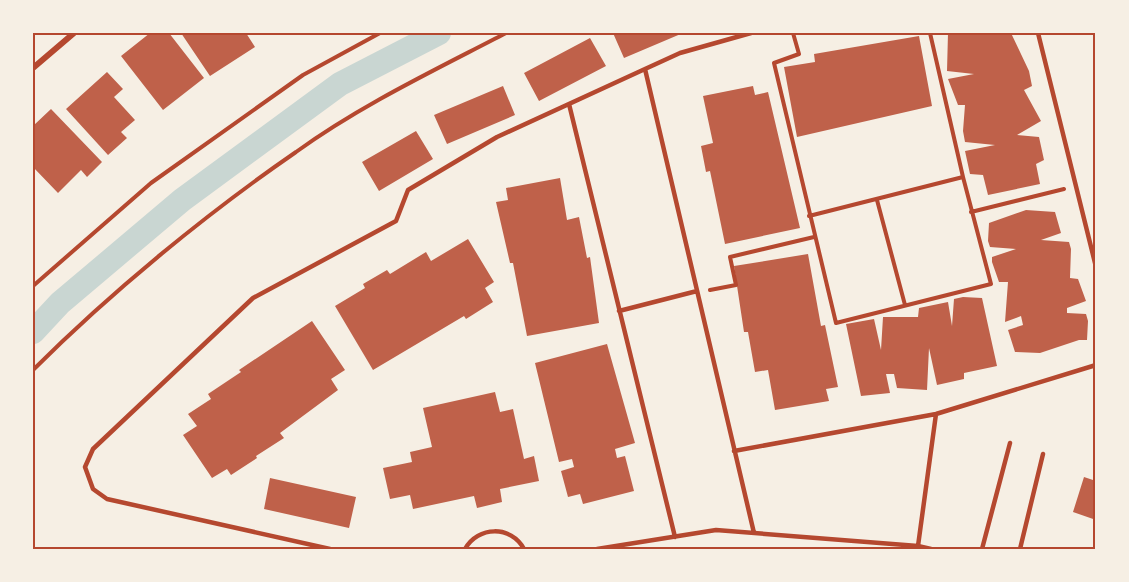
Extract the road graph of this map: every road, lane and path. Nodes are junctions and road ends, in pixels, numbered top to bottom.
1 (74, 33) edge
2 (380, 33) edge
3 (506, 33) edge
4 (751, 33) edge
5 (793, 33) edge
6 (930, 33) edge
7 (1038, 33) edge
8 (33, 68) edge
9 (645, 69) junction
10 (569, 104) junction
11 (963, 177) junction
12 (1076, 186) junction
13 (877, 200) junction
14 (972, 212) junction
15 (809, 216) junction
16 (814, 237) junction
17 (1096, 267) edge
18 (33, 286) edge
19 (697, 292) junction
20 (905, 305) junction
21 (619, 311) junction
22 (1096, 365) edge
23 (33, 370) edge
24 (936, 414) junction
25 (1010, 443) dead end
26 (734, 451) junction
27 (1043, 454) dead end
28 (754, 533) junction
29 (675, 537) junction
30 (918, 546) junction
31 (330, 549) edge
32 (465, 549) edge
33 (524, 549) edge
34 (597, 549) edge
35 (931, 549) edge
36 (982, 549) edge
37 (1020, 549) edge

1 - 8 street
2 - 18 path
3 - 23 path
4 - 9 lane
5 - 15 path
6 - 11 path
7 - 12 lane
9 - 10 lane
9 - 19 lane
10 - 21 lane
10 - 31 lane
11 - 13 path
11 - 14 path
12 - 14 path
12 - 17 lane
13 - 15 path
13 - 20 path
14 - 20 path
15 - 16 path
16 - 19 path
16 - 20 path
19 - 21 lane
19 - 26 lane
21 - 29 lane
22 - 24 lane
24 - 26 lane
24 - 30 lane
25 - 36 lane
26 - 28 lane
27 - 37 lane
28 - 29 lane
28 - 30 lane
29 - 34 lane
30 - 35 lane
32 - 33 lane

